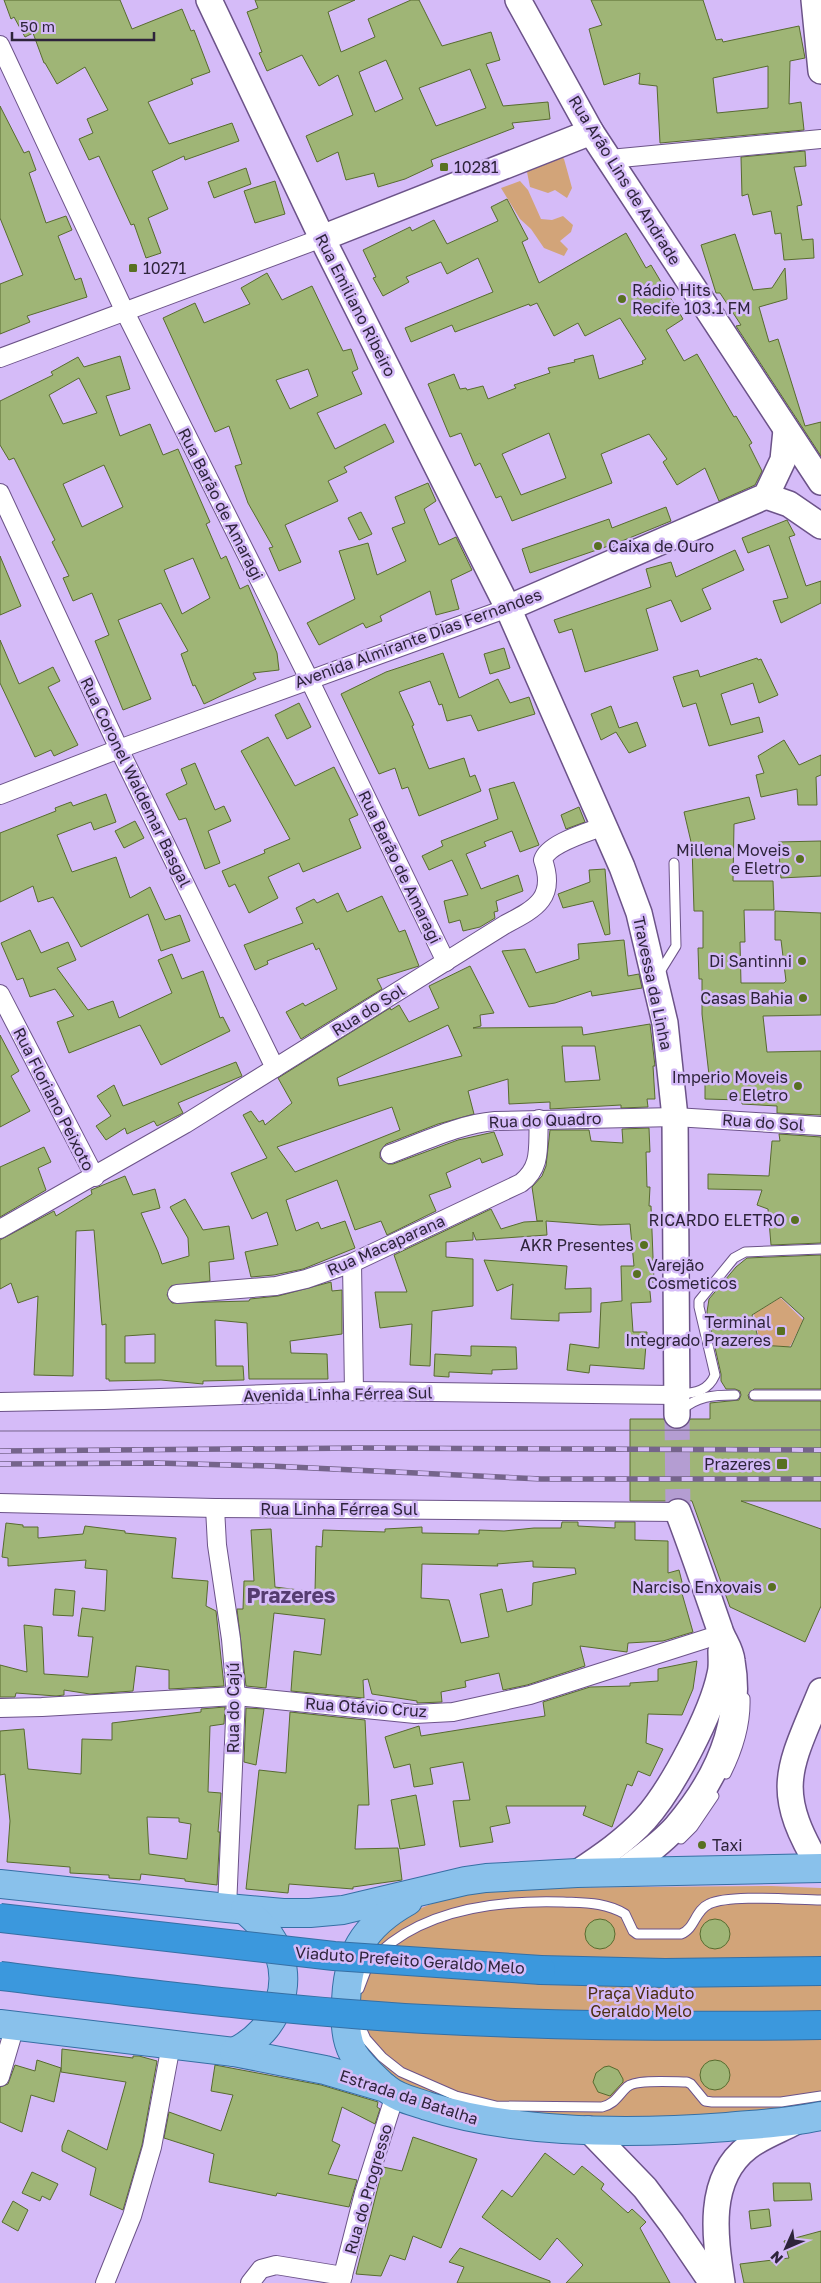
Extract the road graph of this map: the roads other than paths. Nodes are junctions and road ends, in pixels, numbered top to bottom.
1 (209, 0) edge
2 (518, 0) edge
3 (814, 0) edge
4 (0, 45) edge
5 (821, 71) edge
6 (592, 132) junction
7 (821, 139) edge
8 (610, 159) junction
9 (322, 238) junction
10 (125, 312) junction
11 (0, 358) edge
12 (786, 430) junction
13 (821, 482) edge
14 (0, 493) edge
15 (766, 496) junction
16 (821, 526) edge
17 (508, 608) junction
18 (309, 679) junction
19 (119, 749) junction
20 (0, 794) edge
21 (604, 826) junction
22 (674, 863) dead end
23 (446, 962) junction
24 (654, 980) junction
25 (0, 994) edge
26 (274, 1068) junction
27 (675, 1116) junction
28 (538, 1119) junction
29 (821, 1126) edge
30 (390, 1154) dead end
31 (95, 1177) junction
32 (0, 1230) edge
33 (821, 1249) edge
34 (352, 1263) junction
35 (177, 1294) dead end
36 (715, 1375) junction
37 (354, 1391) junction
38 (754, 1395) dead end
39 (821, 1395) edge
40 (0, 1402) edge
41 (676, 1405) junction
42 (0, 1503) edge
43 (215, 1508) junction
44 (678, 1512) joint
45 (731, 1650) junction
46 (745, 1686) dead end
47 (236, 1696) junction
48 (818, 1705) edge
49 (0, 1708) edge
50 (676, 1844) dead end
51 (640, 1863) junction
52 (820, 1868) edge
53 (577, 1873) junction
54 (0, 1884) edge
55 (429, 1890) junction
56 (821, 1900) edge
57 (236, 1909) junction
58 (0, 1918) edge
59 (821, 1971) edge
60 (0, 1976) edge
61 (8, 2025) edge
62 (821, 2025) edge
63 (171, 2045) junction
64 (234, 2052) junction
65 (0, 2077) edge
66 (390, 2092) junction
67 (821, 2096) edge
68 (809, 2118) edge
69 (588, 2129) junction
70 (345, 2277) edge
71 (104, 2283) edge
72 (250, 2283) edge
73 (712, 2283) edge
74 (722, 2283) edge

1 - 9 main road, Rua Emiliano Ribeiro
2 - 6 main road, Rua Arão Lins de Andrade
3 - 5 main road
4 - 10 street, Rua Barão de Amaragi
6 - 8 main road, Rua Arão Lins de Andrade
6 - 9 main road
7 - 8 street
8 - 12 main road, Rua Arão Lins de Andrade
9 - 10 street
9 - 17 main road, Rua Emiliano Ribeiro
10 - 11 street
10 - 18 street, Rua Barão de Amaragi
12 - 13 main road, Rua Arão Lins de Andrade
12 - 15 main road
14 - 19 street, Rua Coronel Waldemar Basgal
15 - 16 main road
15 - 17 main road, Avenida Almirante Dias Fernandes
17 - 18 street, Avenida Almirante Dias Fernandes
17 - 21 main road, Travessa da Linha
18 - 19 street, Avenida Almirante Dias Fernandes
18 - 23 street, Rua Barão de Amaragi
19 - 20 street, Avenida Almirante Dias Fernandes
19 - 26 street, Rua Coronel Waldemar Basgal
21 - 23 street, Rua do Sol
21 - 24 main road, Travessa da Linha
22 - 24 lane
23 - 26 street, Rua do Sol
24 - 27 main road, Travessa da Linha
25 - 31 street, Rua Floriano Peixoto
26 - 31 street, Rua do Sol
27 - 28 street, Rua do Quadro
27 - 29 street, Rua do Sol
27 - 41 main road, Travessa da Linha
28 - 30 street, Rua do Quadro
28 - 34 street, Rua Macaparana
31 - 32 street, Rua do Sol
33 - 36 lane
34 - 35 street, Rua Macaparana
34 - 37 street
36 - 41 lane
36 - 41 lane
37 - 40 street, Avenida Linha Férrea Sul
37 - 41 street, Avenida Linha Férrea Sul
38 - 39 lane
42 - 43 street, Rua Linha Férrea Sul
43 - 44 street, Rua Linha Férrea Sul
43 - 47 street, Rua do Cajú
44 - 45 main road
45 - 47 street, Rua Otávio Cruz
45 - 51 main road
45 - 53 main road
46 - 50 lane
47 - 49 street, Rua Otávio Cruz
47 - 57 street, Rua do Cajú
48 - 52 main road
51 - 52 main road
51 - 53 main road
53 - 55 main road
54 - 57 main road
55 - 57 main road
55 - 66 main road
56 - 67 lane
57 - 64 main road
58 - 59 highway, Viaduto Prefeito Geraldo Melo, bridge
60 - 62 highway, bridge
61 - 63 main road, Estrada da Batalha
61 - 65 street
63 - 64 main road, Estrada da Batalha
63 - 71 street
64 - 66 main road, Estrada da Batalha
66 - 69 main road, Estrada da Batalha
66 - 70 street, Rua do Progresso
68 - 69 main road, Estrada da Batalha
68 - 74 main road
69 - 73 main road
70 - 72 street

